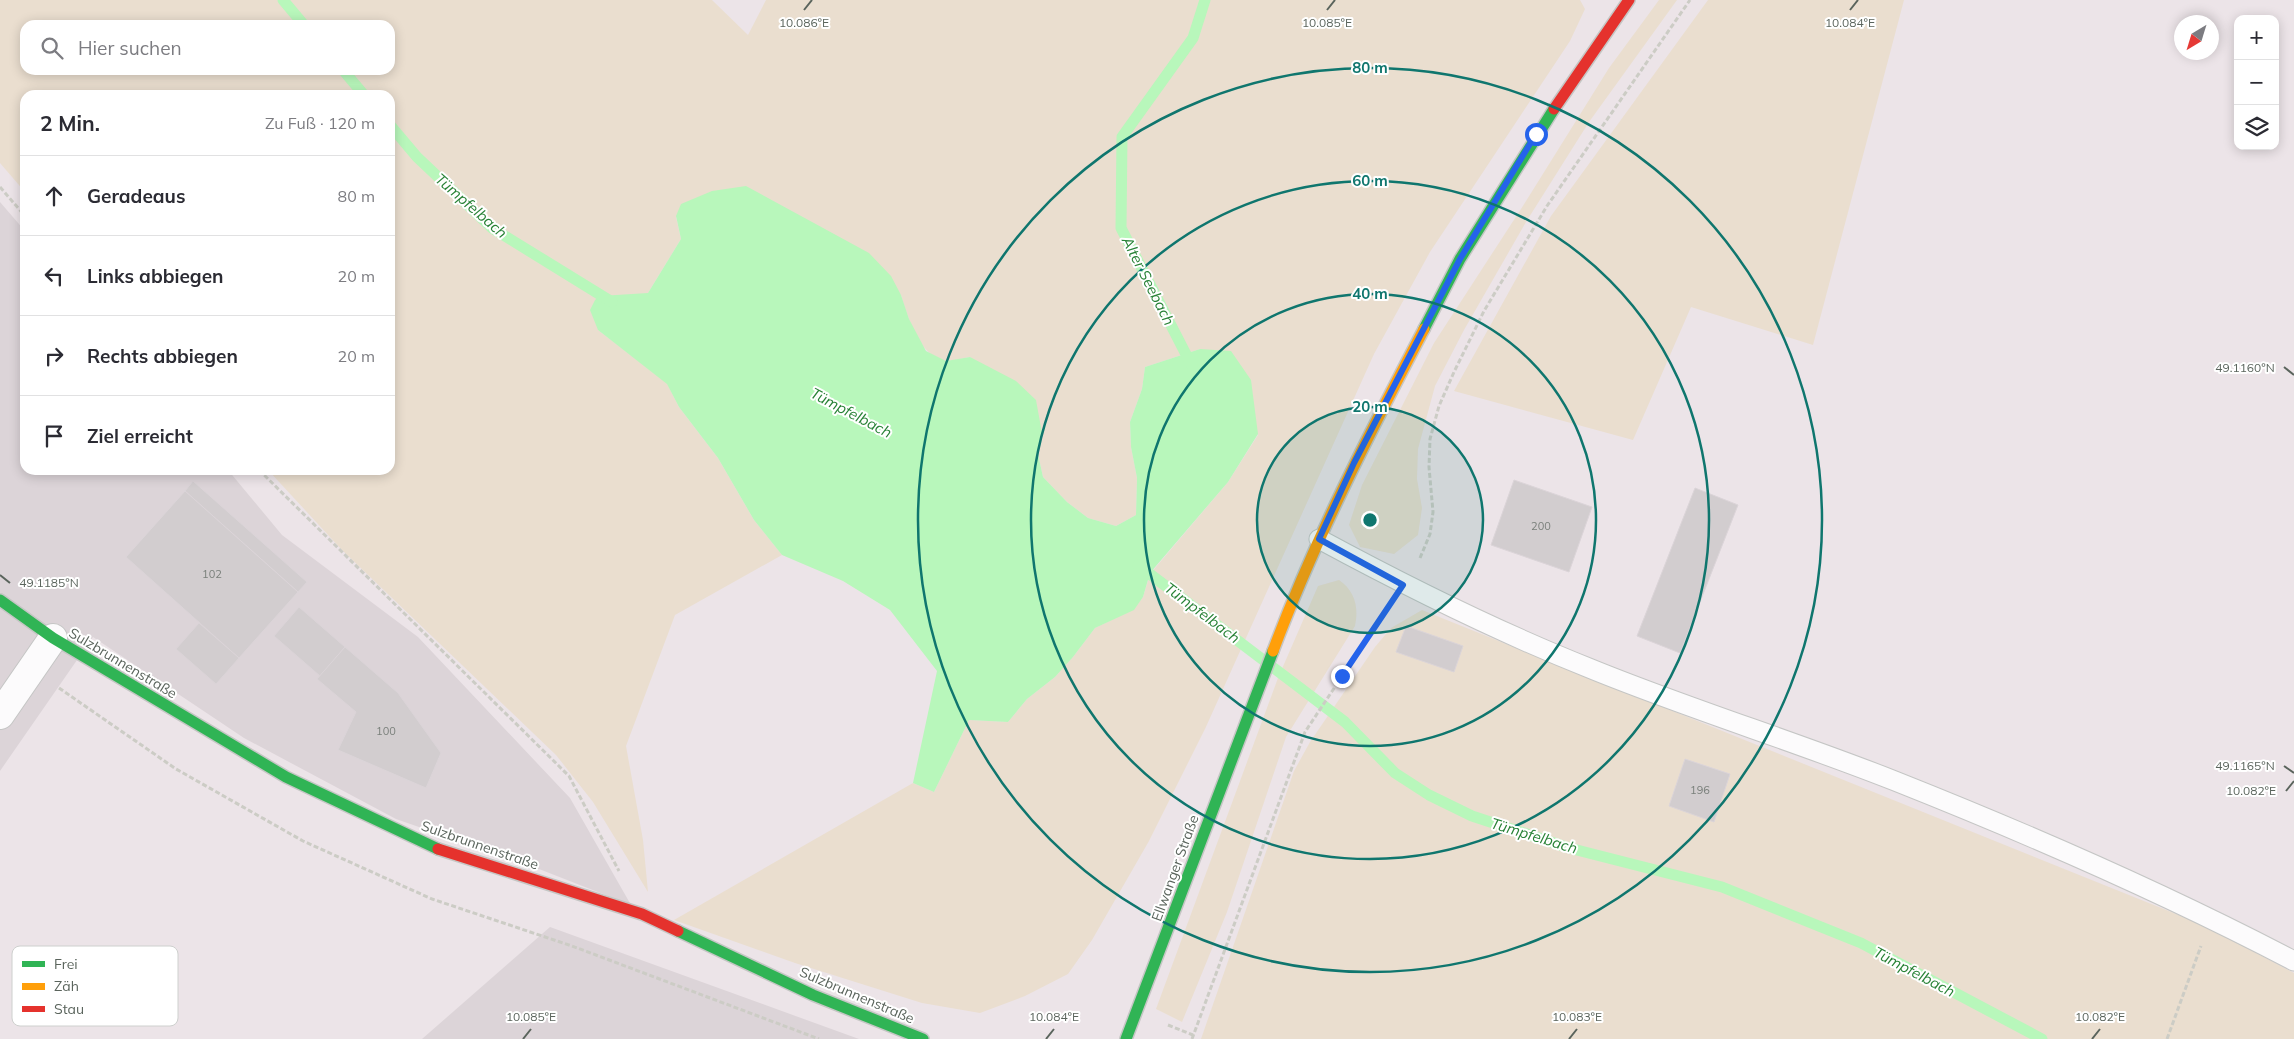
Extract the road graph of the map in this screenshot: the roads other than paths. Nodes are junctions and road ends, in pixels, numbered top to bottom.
1 (1629, 0) edge
2 (1319, 539) junction
3 (0, 600) edge
4 (53, 638) junction
5 (0, 715) edge
6 (2294, 961) edge
7 (923, 1039) edge
8 (1126, 1039) edge

1 - 2 main road, Ellwanger Straße
2 - 6 lane
2 - 8 main road, Ellwanger Straße
3 - 4 main road, Sulzbrunnenstraße
4 - 5 street
4 - 7 main road, Sulzbrunnenstraße

